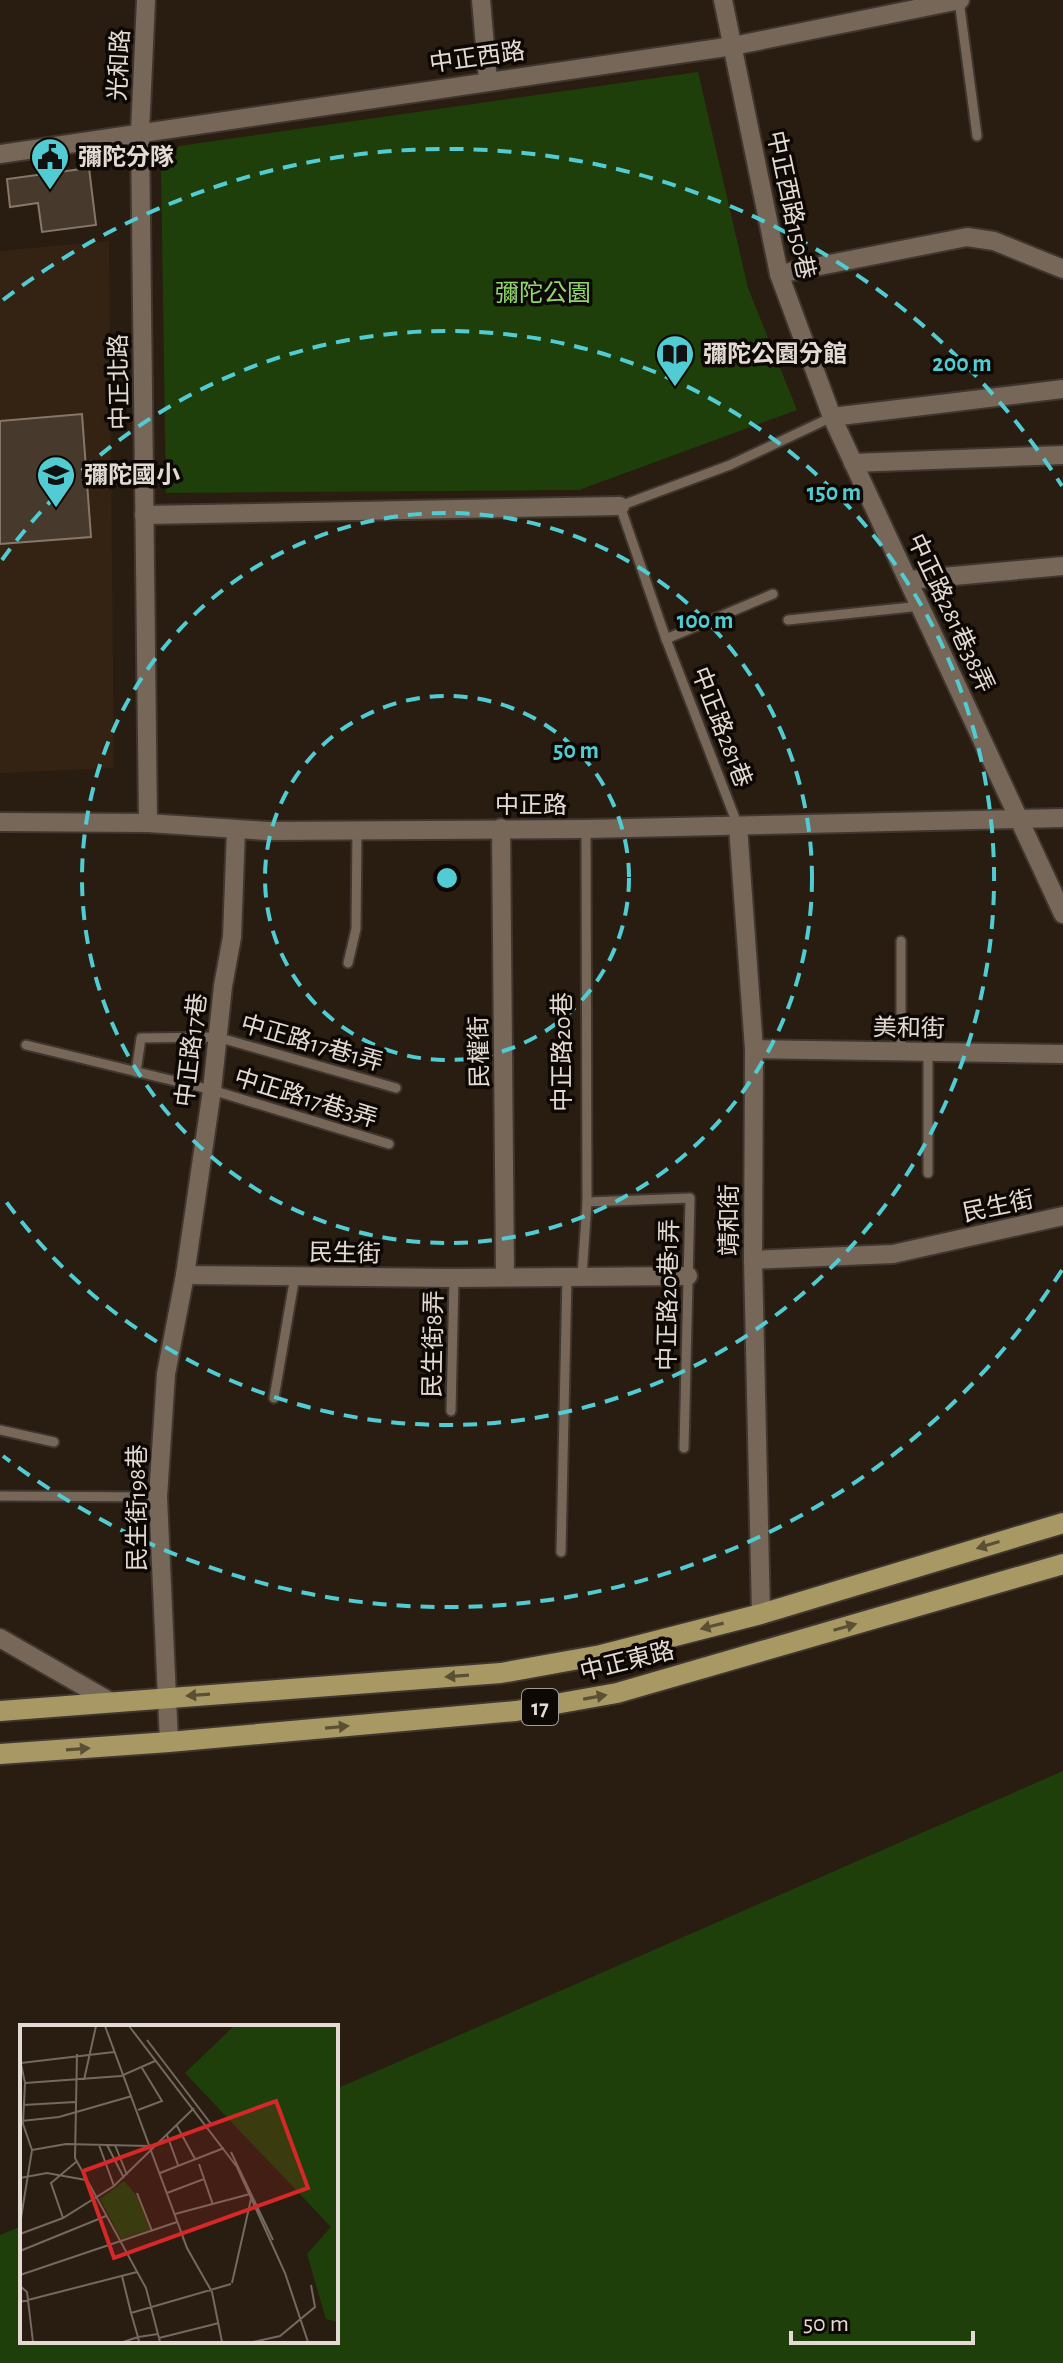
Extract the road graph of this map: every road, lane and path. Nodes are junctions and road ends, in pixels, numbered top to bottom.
1 (146, 0) edge
2 (481, 0) edge
3 (723, 0) edge
4 (959, 0) edge
5 (733, 46) junction
6 (488, 80) junction
7 (140, 132) junction
8 (977, 136) dead end
9 (0, 154) edge
10 (1063, 269) edge
11 (779, 274) junction
12 (1063, 389) edge
13 (832, 417) junction
14 (1063, 455) edge
15 (853, 463) junction
16 (620, 506) junction
17 (144, 515) junction
18 (1063, 566) edge
19 (909, 580) junction
20 (773, 594) dead end
21 (921, 606) junction
22 (788, 620) dead end
23 (666, 639) junction
24 (1063, 818) edge
25 (1021, 820) junction
26 (0, 822) edge
27 (148, 823) junction
28 (738, 826) junction
29 (501, 828) junction
30 (586, 829) junction
31 (236, 830) junction
32 (357, 831) junction
33 (1063, 914) edge
34 (901, 941) dead end
35 (348, 963) dead end
36 (217, 1037) junction
37 (26, 1045) dead end
38 (754, 1049) junction
39 (901, 1052) junction
40 (928, 1053) junction
41 (1063, 1054) edge
42 (136, 1072) junction
43 (396, 1088) dead end
44 (212, 1090) junction
45 (389, 1144) dead end
46 (928, 1173) dead end
47 (587, 1202) junction
48 (1063, 1216) edge
49 (753, 1260) junction
50 (185, 1275) junction
51 (295, 1276) junction
52 (505, 1276) junction
53 (574, 1276) junction
54 (688, 1276) junction
55 (454, 1278) junction
56 (274, 1398) dead end
57 (451, 1411) dead end
58 (0, 1431) edge
59 (54, 1442) dead end
60 (684, 1448) dead end
61 (0, 1496) edge
62 (158, 1497) junction
63 (1063, 1523) edge
64 (561, 1552) dead end
65 (1063, 1564) edge
66 (761, 1614) junction
67 (0, 1638) edge
68 (165, 1698) junction
69 (111, 1702) junction
70 (0, 1711) edge
71 (169, 1742) junction
72 (0, 1754) edge

1 - 7 street, 光和路
2 - 6 street
3 - 5 street, 中正西路150巷
4 - 5 street, 中正西路
4 - 8 lane
5 - 6 street, 中正西路
5 - 11 street, 中正西路150巷
6 - 7 street, 中正西路
7 - 9 street, 中正西路
7 - 17 street, 中正北路
10 - 11 street
11 - 13 street, 中正西路150巷
12 - 13 street
13 - 15 street, 中正路281巷38弄
13 - 16 lane
14 - 15 street
15 - 19 street, 中正路281巷38弄
16 - 17 street
16 - 23 lane, 中正路281巷
17 - 27 street, 中正北路
18 - 19 street
19 - 21 street, 中正路281巷38弄
20 - 23 lane
21 - 22 lane
21 - 25 street, 中正路281巷38弄
23 - 28 lane, 中正路281巷
24 - 25 street, 中正路
25 - 28 street, 中正路
25 - 33 street, 中正路281巷38弄
26 - 27 street, 中正路
27 - 31 street, 中正路
28 - 30 street, 中正路
28 - 38 street, 靖和街
29 - 30 street, 中正路
29 - 32 street, 中正路
29 - 52 street, 民權街
30 - 47 lane, 中正路20巷
31 - 32 street, 中正路
31 - 36 street, 中正路17巷
32 - 35 lane
34 - 39 lane
36 - 42 lane, 中正路17巷1弄
36 - 43 lane, 中正路17巷1弄
36 - 44 street, 中正路17巷
37 - 42 lane, 中正路17巷3弄
38 - 39 street, 美和街
38 - 49 street, 靖和街
39 - 40 street, 美和街
40 - 41 street, 美和街
40 - 46 lane
42 - 44 lane, 中正路17巷3弄
44 - 45 lane, 中正路17巷3弄
44 - 50 street, 中正路17巷
47 - 53 lane, 中正路20巷
47 - 54 lane, 中正路20巷1弄
48 - 49 street, 民生街
49 - 66 street, 靖和街
50 - 51 street, 民生街
50 - 62 street, 民生街198巷
51 - 55 street, 民生街
51 - 56 lane
52 - 53 street
52 - 55 street, 民生街
53 - 54 street
53 - 64 lane, 中正路20巷
54 - 60 lane, 中正路20巷1弄
55 - 57 lane, 民生街8弄
58 - 59 lane
61 - 62 lane
62 - 68 street, 民生街198巷
63 -> 66 main road, 中正東路 / 17
71 -> 65 main road, 中正東路 / 17
66 -> 68 main road, 中正東路 / 17
67 - 69 street
68 - 69 main road, 中正東路 / 17
68 - 71 street, 民生街198巷
69 - 70 main road, 中正東路 / 17
72 -> 71 main road, 中正東路 / 17

